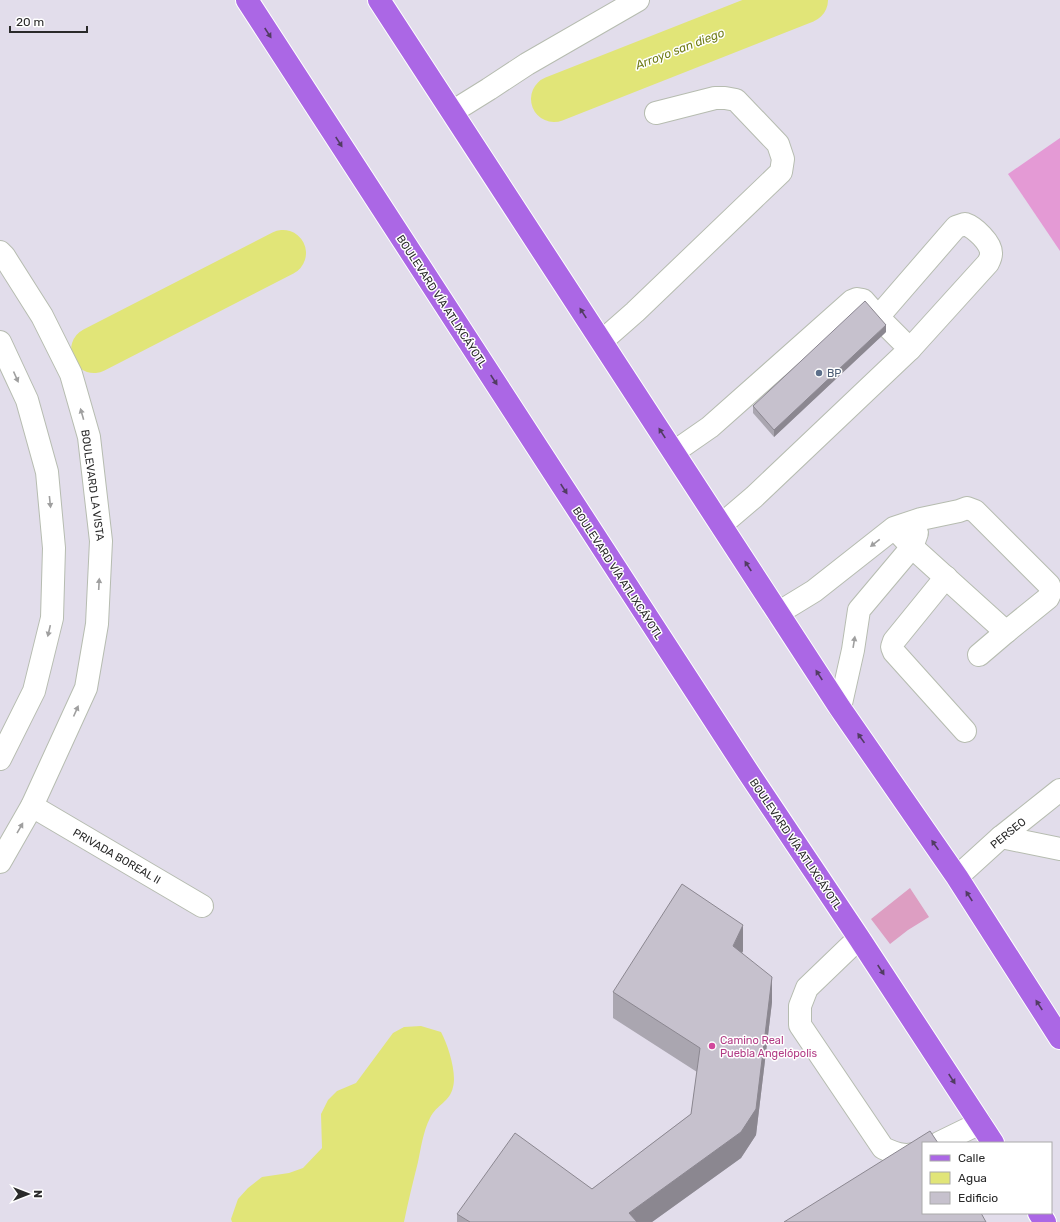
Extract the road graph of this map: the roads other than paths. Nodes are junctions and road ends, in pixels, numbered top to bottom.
1 (247, 0) edge
2 (379, 0) edge
3 (638, 0) edge
4 (452, 112) junction
5 (656, 113) dead end
6 (0, 252) edge
7 (878, 317) junction
8 (602, 341) junction
9 (0, 342) edge
10 (910, 349) junction
11 (674, 452) junction
12 (921, 519) junction
13 (721, 525) junction
14 (894, 528) junction
15 (912, 547) junction
16 (946, 577) junction
17 (778, 613) junction
18 (1006, 632) junction
19 (979, 655) dead end
20 (840, 708) junction
21 (965, 731) dead end
22 (0, 759) edge
23 (1060, 790) edge
24 (32, 806) junction
25 (1001, 837) junction
26 (1060, 849) edge
27 (0, 862) edge
28 (957, 877) junction
29 (202, 906) dead end
30 (859, 938) junction
31 (1060, 1038) edge
32 (980, 1123) junction
33 (941, 1142) edge
34 (992, 1142) edge
35 (922, 1151) edge

1 -> 30 main road, BOULEVARD VÍA ATLIXCÁYOTL
2 - 4 main road
3 - 4 street
8 -> 4 main road
5 - 8 street
24 -> 6 street, BOULEVARD LA VISTA
7 - 10 street
7 - 10 street
7 - 11 street
11 -> 8 main road
9 -> 22 street
10 - 13 street
11 - 13 main road
12 - 14 street
12 - 15 street
12 - 18 street
17 -> 13 main road
14 - 15 street
14 -> 17 street
15 - 16 street
20 -> 15 street
16 - 18 street
16 - 21 street
20 -> 17 main road
18 - 19 street
28 -> 20 main road
23 - 25 street, PERSEO
27 -> 24 street, BOULEVARD LA VISTA
24 - 29 street, PRIVADA BOREAL II
25 - 26 street
25 - 28 street, PERSEO
31 -> 28 main road
30 -> 32 main road, BOULEVARD VÍA ATLIXCÁYOTL
30 - 35 street
32 - 33 street
32 - 34 main road, BOULEVARD VÍA ATLIXCÁYOTL

